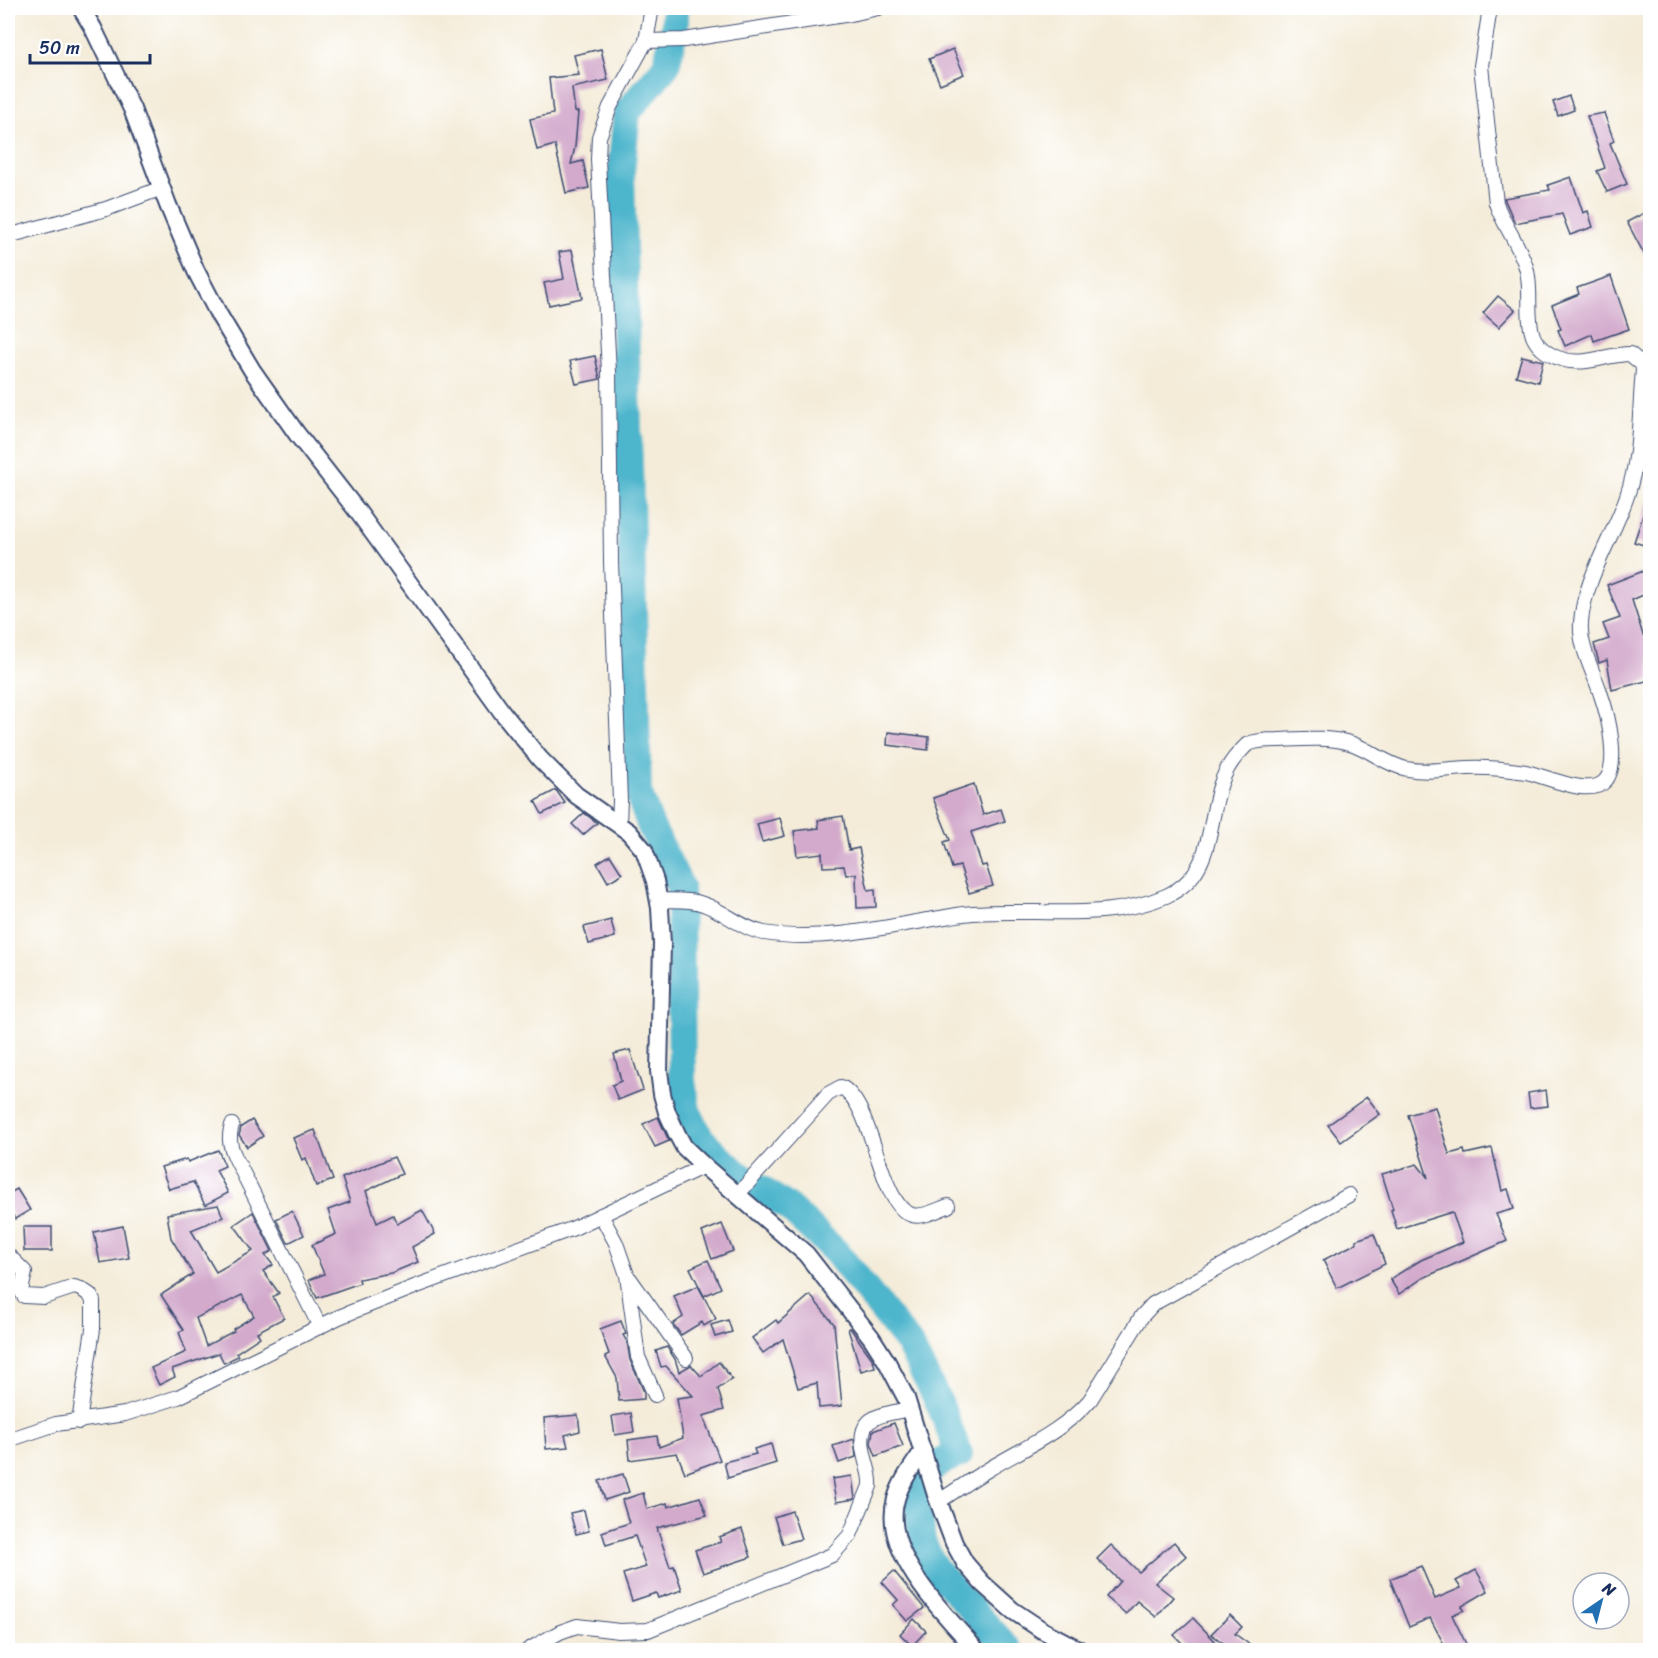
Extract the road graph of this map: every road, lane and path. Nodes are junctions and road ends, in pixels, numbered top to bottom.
1 (81, 8) edge
2 (652, 8) edge
3 (878, 8) edge
4 (1490, 8) edge
5 (653, 41) junction
6 (162, 188) junction
7 (8, 236) edge
8 (619, 824) junction
9 (663, 900) junction
10 (232, 1125) dead end
11 (704, 1166) junction
12 (740, 1192) junction
13 (1349, 1195) dead end
14 (948, 1206) dead end
15 (601, 1215) junction
16 (8, 1255) edge
17 (627, 1275) junction
18 (320, 1327) junction
19 (686, 1358) dead end
20 (655, 1395) dead end
21 (909, 1409) junction
22 (79, 1422) junction
23 (8, 1440) edge
24 (923, 1451) junction
25 (937, 1498) junction
26 (528, 1650) edge
27 (976, 1650) edge
28 (1080, 1650) edge

1 - 6 street
2 - 5 street
3 - 5 street
4 - 9 street
5 - 8 street
6 - 7 street
6 - 8 street
8 - 9 street
9 - 11 street
10 - 18 street
11 - 12 street
11 - 15 street
12 - 14 street
12 - 21 street
13 - 25 street
15 - 17 street
15 - 18 street
16 - 22 street
17 - 19 street
17 - 20 street
18 - 22 street
21 - 24 street
21 - 26 street
22 - 23 street
24 - 25 street
24 - 27 street
25 - 28 street

